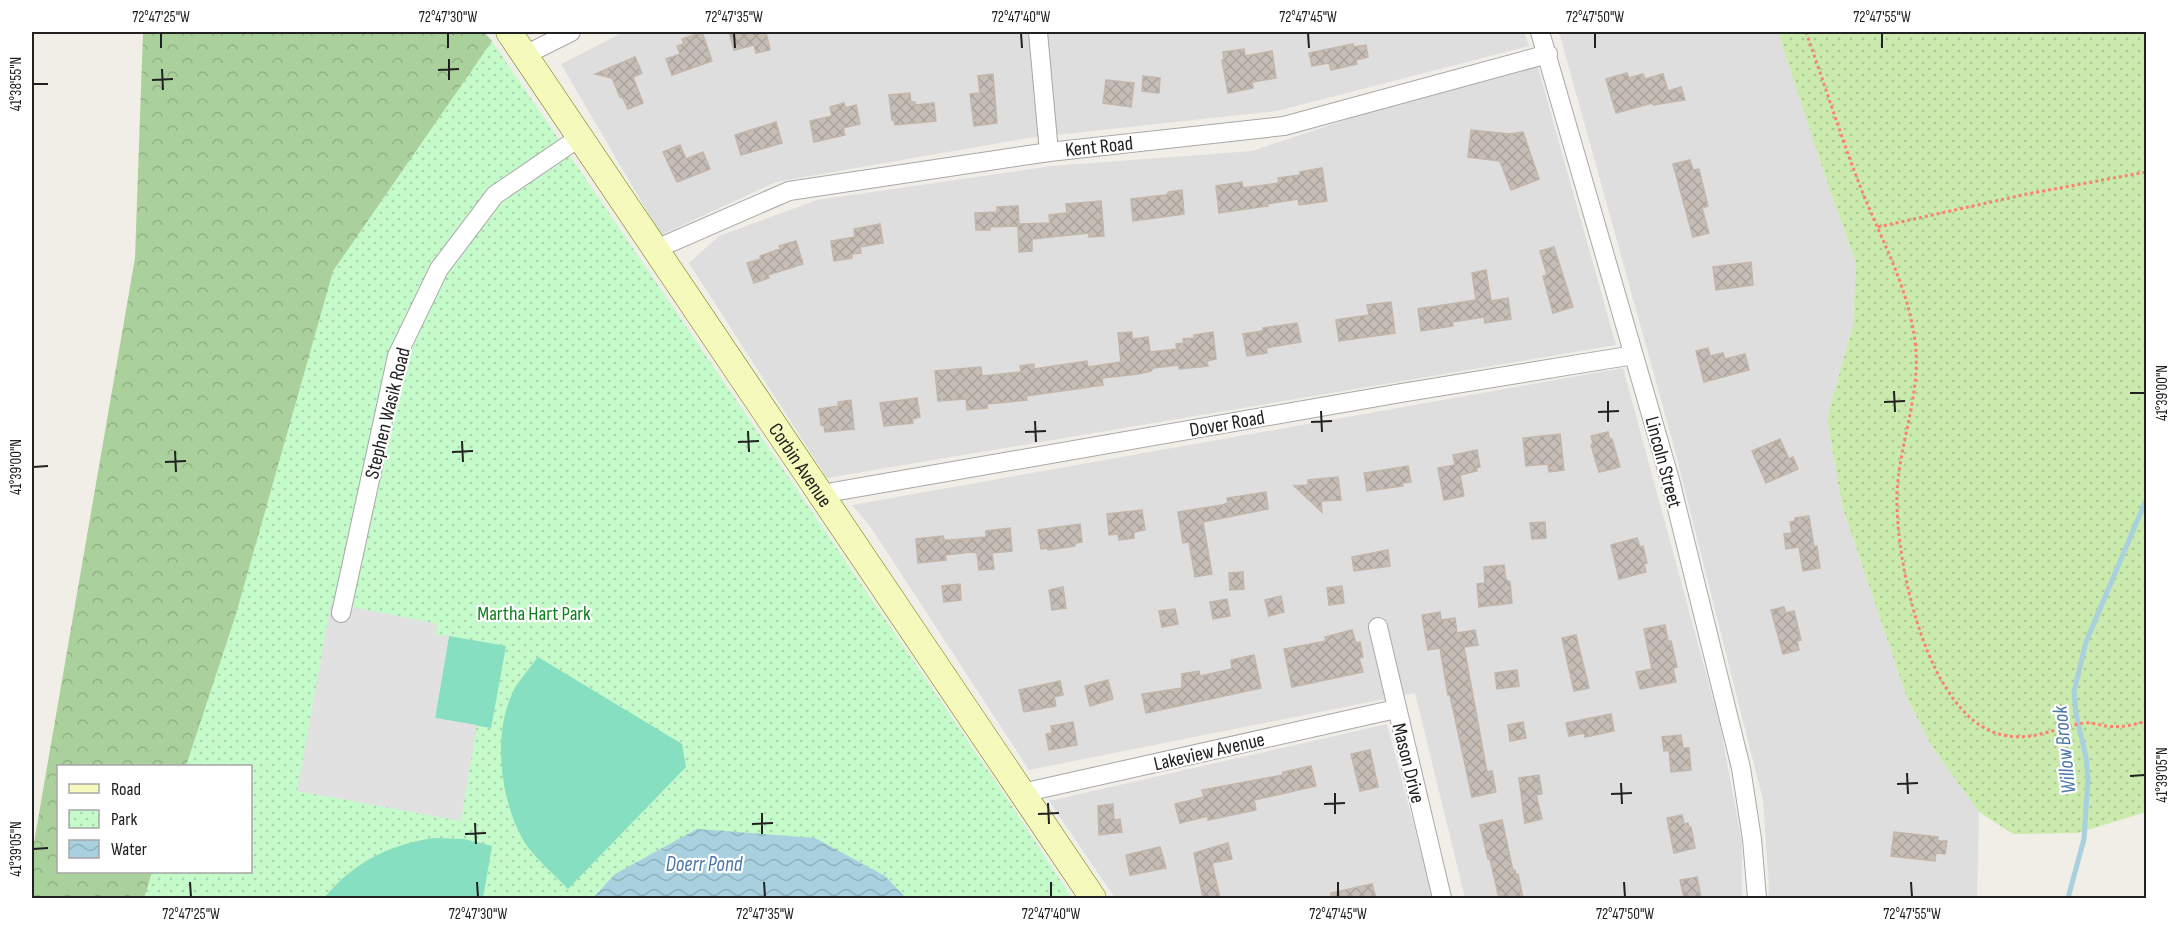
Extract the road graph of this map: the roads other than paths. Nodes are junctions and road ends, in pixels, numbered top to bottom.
1 (509, 32) edge
2 (571, 32) edge
3 (1038, 32) edge
4 (1540, 32) edge
5 (1548, 54) junction
6 (525, 55) junction
7 (580, 137) junction
8 (1049, 152) junction
9 (656, 249) junction
10 (1634, 355) junction
11 (821, 494) junction
12 (341, 613) dead end
13 (1378, 627) dead end
14 (1396, 709) junction
15 (1022, 793) junction
16 (1093, 898) edge
17 (1442, 898) edge
18 (1757, 898) edge

1 - 6 main road, Corbin Avenue
2 - 6 street
3 - 8 street
4 - 5 street, Lincoln Street
5 - 8 street, Kent Road
5 - 10 street, Lincoln Street
6 - 7 main road, Corbin Avenue
7 - 9 main road, Corbin Avenue
7 - 12 street, Stephen Wasik Road
8 - 9 street, Kent Road
9 - 11 main road, Corbin Avenue
10 - 11 street, Dover Road
10 - 18 street, Lincoln Street
11 - 15 main road, Corbin Avenue
13 - 14 street, Mason Drive
14 - 15 street, Lakeview Avenue
14 - 17 street, Mason Drive
15 - 16 main road, Corbin Avenue

